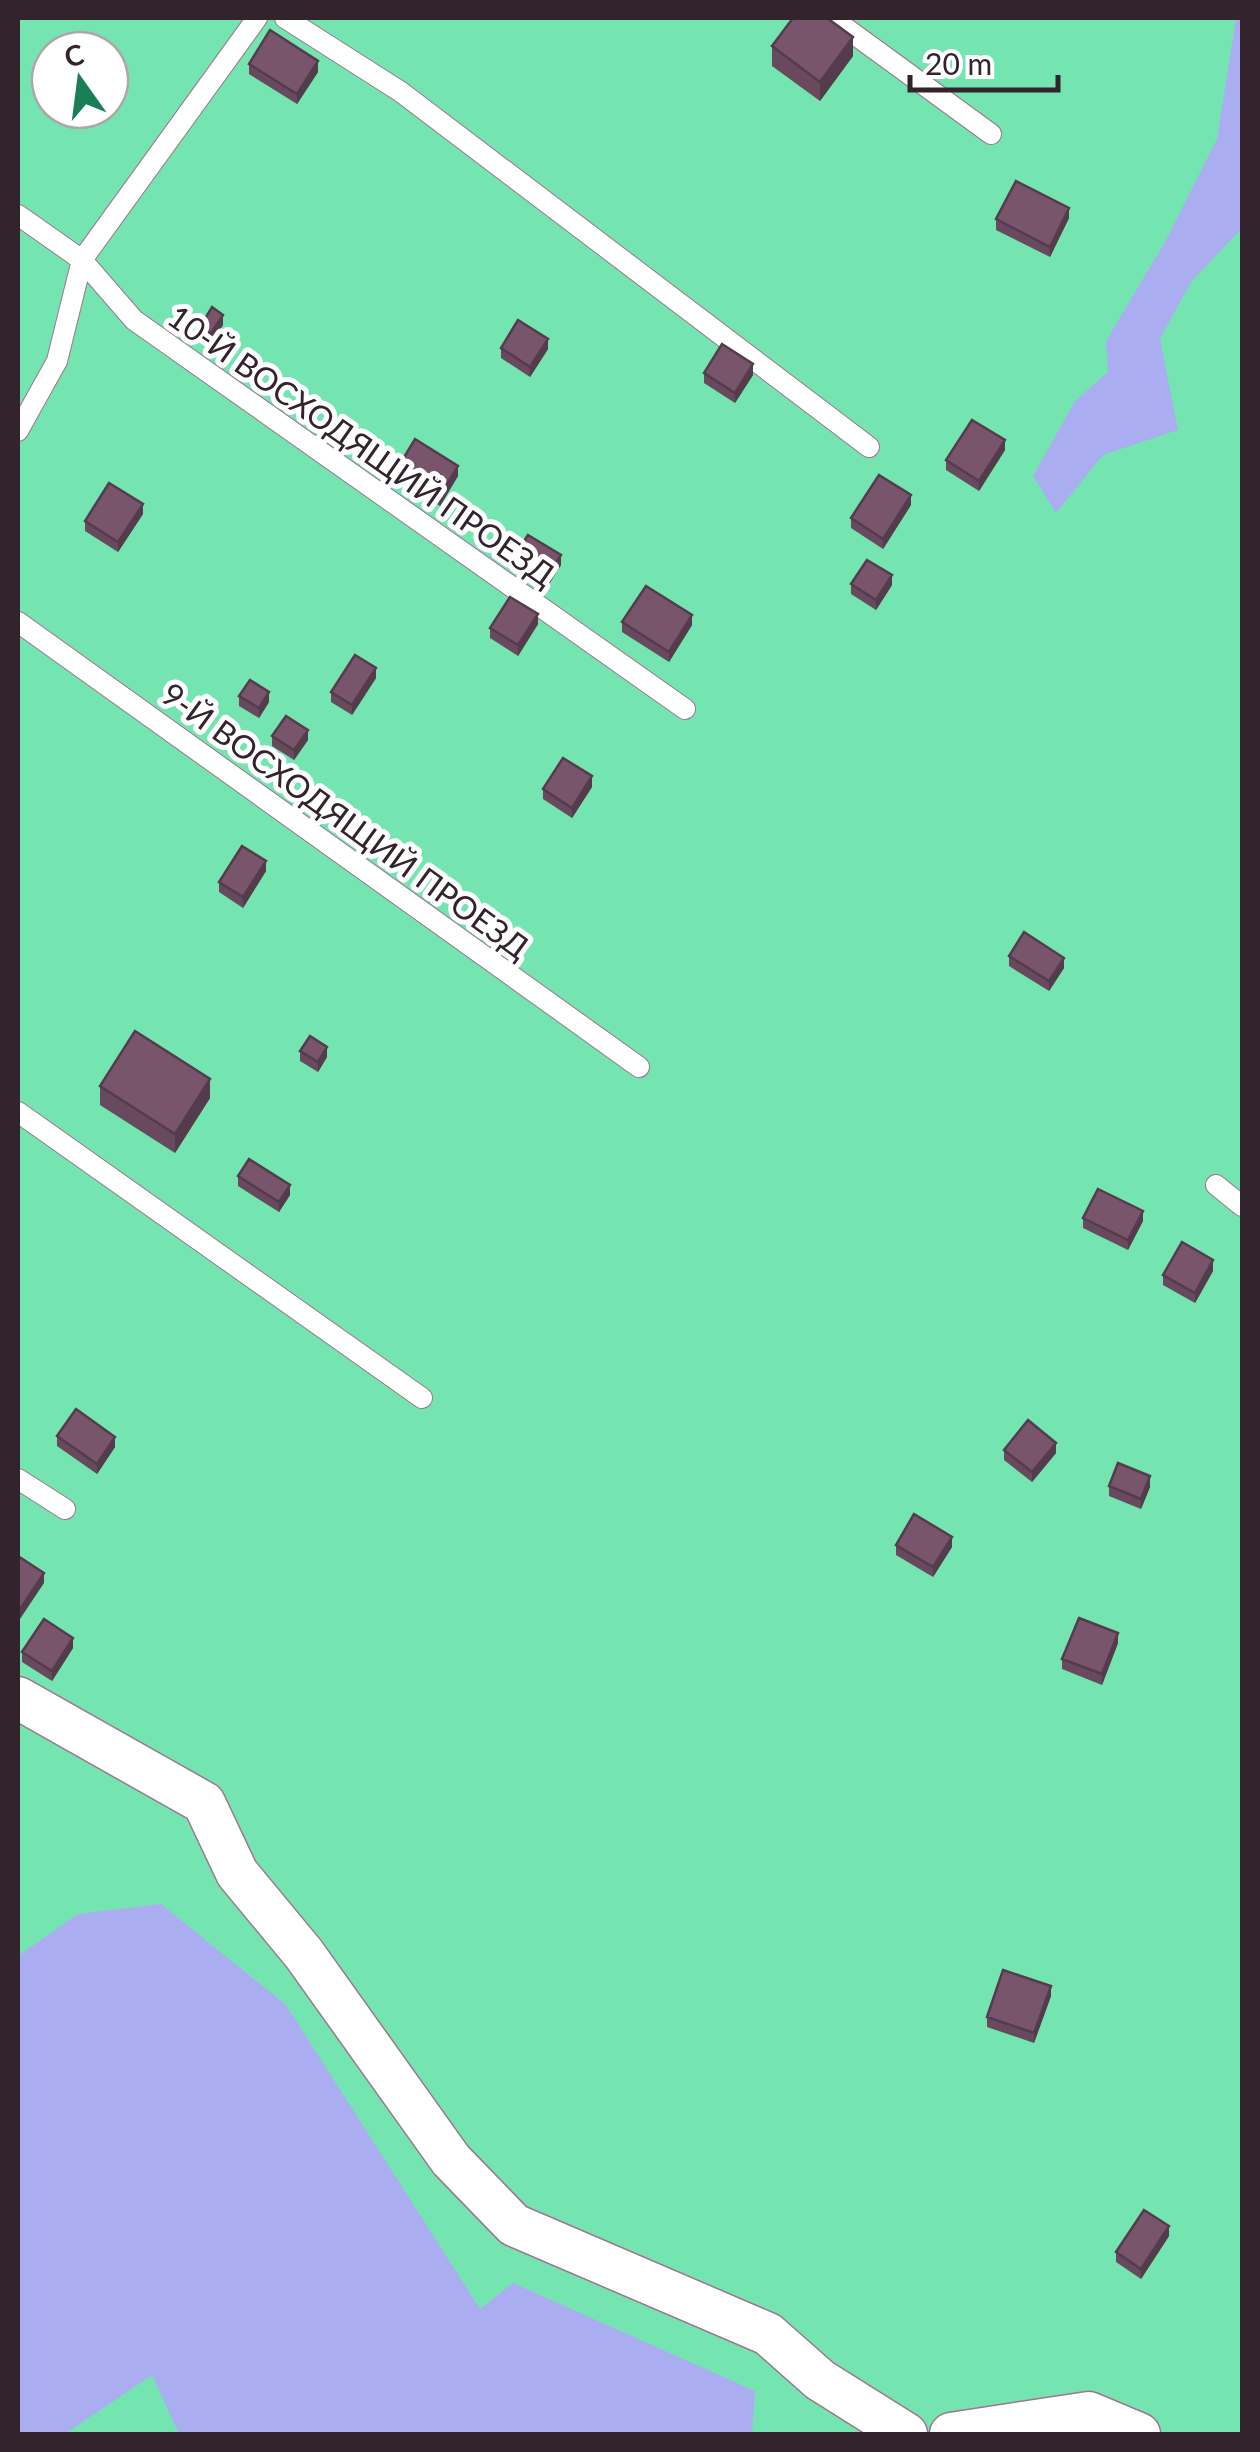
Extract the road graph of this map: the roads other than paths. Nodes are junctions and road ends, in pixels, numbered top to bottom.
1 (257, 18) edge
2 (285, 18) edge
3 (832, 18) edge
4 (992, 134) dead end
5 (18, 214) edge
6 (82, 260) junction
7 (18, 431) edge
8 (869, 447) dead end
9 (18, 622) edge
10 (685, 709) dead end
11 (639, 1067) dead end
12 (18, 1112) edge
13 (1216, 1185) dead end
14 (1242, 1206) edge
15 (422, 1398) dead end
16 (18, 1479) edge
17 (65, 1510) dead end
18 (18, 1698) edge
19 (906, 2434) edge
20 (950, 2434) edge
21 (1139, 2434) edge

1 - 6 lane
2 - 8 lane
3 - 4 lane
5 - 6 lane, 10-Й ВОСХОДЯЩИЙ ПРОЕЗД
6 - 7 lane
6 - 10 lane, 10-Й ВОСХОДЯЩИЙ ПРОЕЗД
9 - 11 lane, 9-Й ВОСХОДЯЩИЙ ПРОЕЗД
12 - 15 lane
13 - 14 lane
16 - 17 lane
18 - 19 street
20 - 21 street

